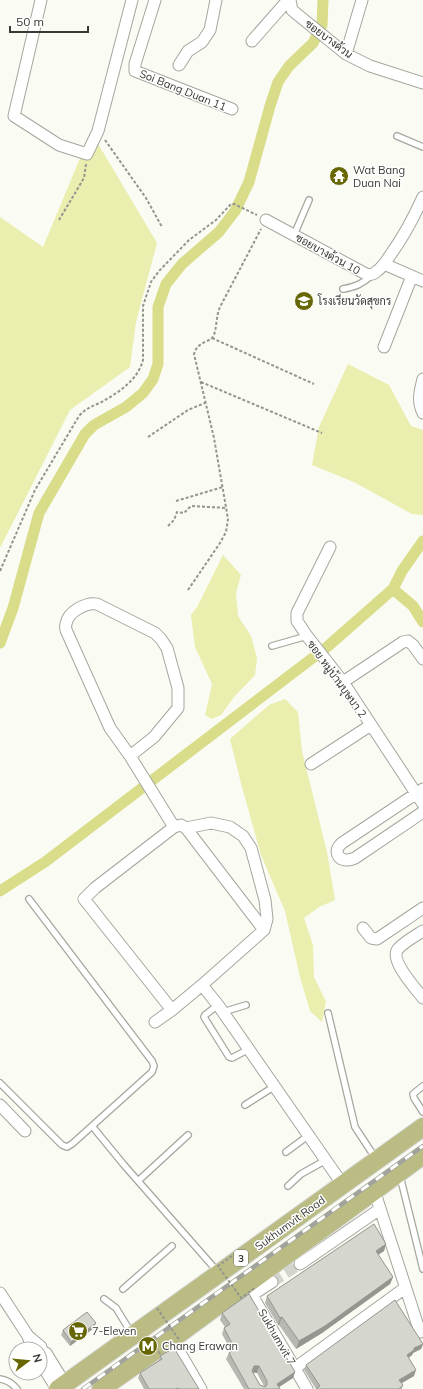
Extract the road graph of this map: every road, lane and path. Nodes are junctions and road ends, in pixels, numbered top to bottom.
1 (41, 0) edge
2 (132, 0) edge
3 (155, 0) edge
4 (216, 0) edge
5 (289, 0) edge
6 (362, 0) edge
7 (252, 41) dead end
8 (343, 52) junction
9 (179, 65) dead end
10 (423, 83) edge
11 (232, 109) dead end
12 (98, 130) junction
13 (397, 136) dead end
14 (423, 147) edge
15 (87, 154) junction
16 (423, 197) edge
17 (310, 200) dead end
18 (250, 211) dead end
19 (58, 220) dead end
20 (266, 220) joint
21 (162, 227) dead end
22 (294, 235) junction
23 (384, 264) junction
24 (372, 275) junction
25 (412, 276) junction
26 (423, 281) edge
27 (343, 289) dead end
28 (212, 338) junction
29 (384, 347) dead end
30 (423, 379) edge
31 (201, 382) junction
32 (314, 384) dead end
33 (206, 403) junction
34 (423, 413) edge
35 (322, 433) dead end
36 (148, 437) dead end
37 (223, 488) junction
38 (176, 501) dead end
39 (227, 508) junction
40 (168, 526) dead end
41 (330, 547) dead end
42 (0, 572) edge
43 (188, 590) dead end
44 (307, 636) junction
45 (272, 646) dead end
46 (423, 660) edge
47 (342, 682) junction
48 (370, 725) junction
49 (130, 756) junction
50 (311, 764) dead end
51 (419, 791) edge
52 (423, 804) edge
53 (423, 812) edge
54 (174, 827) junction
55 (186, 828) junction
56 (29, 899) dead end
57 (423, 908) edge
58 (363, 928) dead end
59 (264, 930) junction
60 (423, 931) edge
61 (202, 985) junction
62 (423, 998) edge
63 (246, 1005) dead end
64 (220, 1008) junction
65 (172, 1010) junction
66 (328, 1013) dead end
67 (155, 1022) dead end
68 (249, 1049) junction
69 (0, 1083) edge
70 (275, 1086) junction
71 (423, 1086) edge
72 (0, 1105) edge
73 (245, 1105) dead end
74 (423, 1112) edge
75 (92, 1126) junction
76 (423, 1127) edge
77 (25, 1131) dead end
78 (188, 1135) dead end
79 (309, 1135) junction
80 (286, 1152) dead end
81 (423, 1155) edge
82 (326, 1160) junction
83 (377, 1160) junction
84 (399, 1172) junction
85 (138, 1181) junction
86 (343, 1185) junction
87 (288, 1186) dead end
88 (374, 1190) junction
89 (380, 1209) junction
90 (172, 1246) dead end
91 (236, 1254) dead end
92 (300, 1264) tunnel mouth
93 (423, 1269) edge
94 (219, 1274) junction
95 (272, 1282) tunnel mouth
96 (405, 1288) junction
97 (124, 1289) dead end
98 (251, 1289) junction
99 (0, 1293) edge
100 (104, 1298) dead end
101 (157, 1308) dead end
102 (420, 1332) dead end
103 (132, 1335) junction
104 (150, 1339) dead end
105 (176, 1340) junction
106 (32, 1341) edge
107 (161, 1355) edge
108 (48, 1367) edge
109 (295, 1368) junction
110 (0, 1379) edge
111 (60, 1387) edge
112 (17, 1389) edge
113 (102, 1389) edge
114 (201, 1389) edge
115 (307, 1389) edge

1 - 15 street
2 - 12 street
3 - 11 street, Soi Bang Duan 11
4 - 9 street
5 - 7 street
5 - 8 street, ซอยบางด้วน
6 - 8 street
8 - 10 street, ซอยบางด้วน
12 - 15 street
12 - 21 path
13 - 14 lane
15 - 19 path
16 - 23 street, ซอยบางด้วน 10
17 - 22 lane
18 - 42 path
20 - 22 street, ซอยบางด้วน 10
20 - 28 path
22 - 24 street, ซอยบางด้วน 10
23 - 24 street, ซอยบางด้วน 10
23 - 25 street
24 - 27 lane
25 - 26 street
25 - 29 street
28 - 31 path
28 - 32 path
30 - 34 street
31 - 33 path
31 - 35 path
33 - 36 path
33 - 37 path
37 - 38 path
37 - 39 path
39 - 40 path
39 - 43 path
41 - 44 street, ซอย หมู่บ้านบุษบา 2
44 - 45 lane
44 - 47 street, ซอย หมู่บ้านบุษบา 2
46 - 47 street
47 - 48 street, ซอย หมู่บ้านบุษบา 2
48 - 50 street
48 - 51 street, ซอย หมู่บ้านบุษบา 2
49 - 49 street
49 - 54 street
51 - 52 street, ซอย หมู่บ้านบุษบา 2
51 - 53 street
54 - 55 street
54 - 65 street
55 - 59 street
55 - 59 street
56 - 75 lane
57 - 58 street
59 - 61 street
60 - 62 street
61 - 64 street
61 - 65 street
63 - 64 lane
64 - 68 street
64 - 68 lane
65 - 67 street
66 - 83 lane
68 - 70 street
69 - 75 lane
70 - 73 lane
70 - 79 street
71 - 74 lane
72 - 77 street
75 - 85 lane
76 - 83 highway, Sukhumvit Road / 3
78 - 85 lane
79 - 80 lane
79 - 82 street
81 - 84 highway, Sukhumvit Road / 3
82 - 86 street
82 - 87 lane
83 - 86 highway, Sukhumvit Road / 3
84 - 88 highway, Sukhumvit Road / 3
84 - 93 lane
85 - 94 lane
86 - 94 highway, Sukhumvit Road / 3
88 - 89 street
88 - 98 highway, Sukhumvit Road / 3
89 - 92 street
89 - 96 street
90 - 97 lane
91 - 98 path, bridge
94 - 103 highway, Sukhumvit Road / 3
95 - 98 street
96 - 102 street
96 - 109 street
98 - 105 highway, Sukhumvit Road / 3
98 - 109 street, Sukhumvit 7
99 - 106 street
100 - 103 lane
101 - 105 path, bridge
103 - 111 highway, Sukhumvit Road / 3
104 - 107 path, bridge
105 - 113 highway, Sukhumvit Road / 3
105 - 114 street
108 - 111 street
109 - 115 street, Sukhumvit 7
110 - 112 lane

